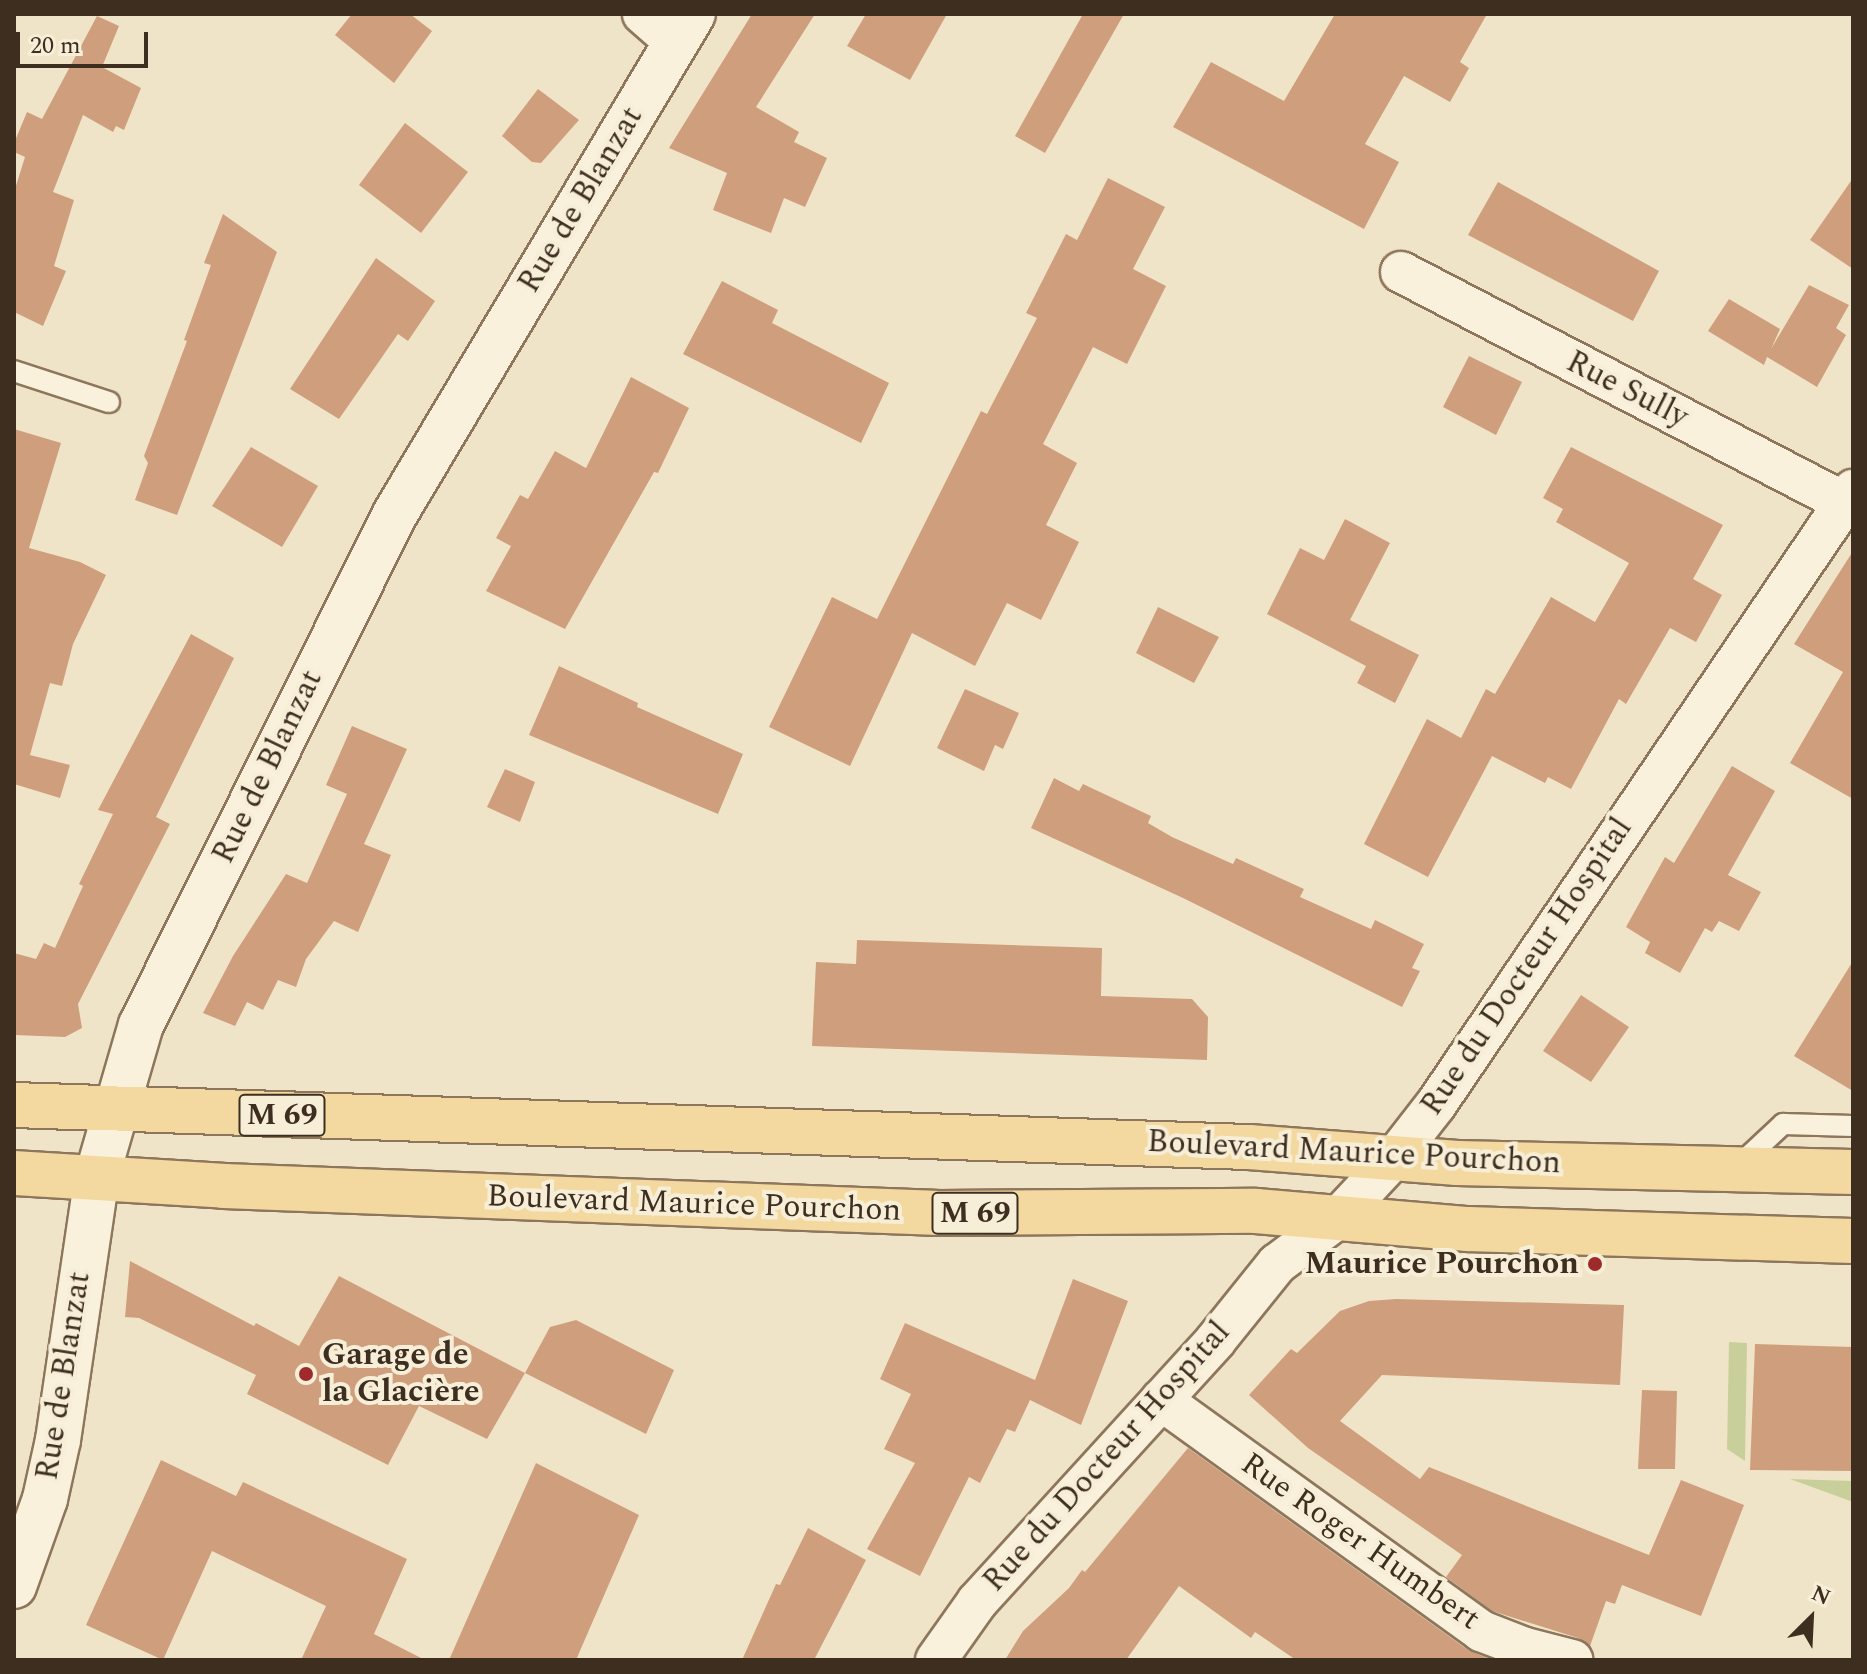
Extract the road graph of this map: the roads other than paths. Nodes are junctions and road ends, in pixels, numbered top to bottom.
1 (643, 14) edge
2 (684, 28) edge
3 (1401, 272) dead end
4 (14, 371) edge
5 (109, 402) dead end
6 (1851, 500) edge
7 (14, 1105) edge
8 (115, 1110) junction
9 (1853, 1126) edge
10 (1395, 1157) junction
11 (1734, 1169) junction
12 (1853, 1172) edge
13 (14, 1173) edge
14 (97, 1176) junction
15 (1337, 1219) junction
16 (1853, 1241) edge
17 (1161, 1400) junction
18 (14, 1586) edge
19 (936, 1660) edge
20 (1572, 1660) edge

1 - 2 street
2 - 8 street, Rue de Blanzat
3 - 6 street, Rue Sully
4 - 5 lane
6 - 10 street, Rue du Docteur Hospital
7 - 8 main road, Boulevard Maurice Pourchon / M 69
8 - 10 main road, Boulevard Maurice Pourchon / M 69
8 - 14 street, Rue de Blanzat
9 - 11 lane
10 - 11 main road, Boulevard Maurice Pourchon / M 69
10 - 15 street, Rue du Docteur Hospital
11 - 12 main road, Boulevard Maurice Pourchon / M 69
13 - 14 main road, Boulevard Maurice Pourchon / M 69
14 - 15 main road, Boulevard Maurice Pourchon / M 69
14 - 18 street, Rue de Blanzat
15 - 16 main road, Boulevard Maurice Pourchon / M 69
15 - 17 street, Rue du Docteur Hospital
17 - 19 street, Rue du Docteur Hospital
17 - 20 street, Rue Roger Humbert

